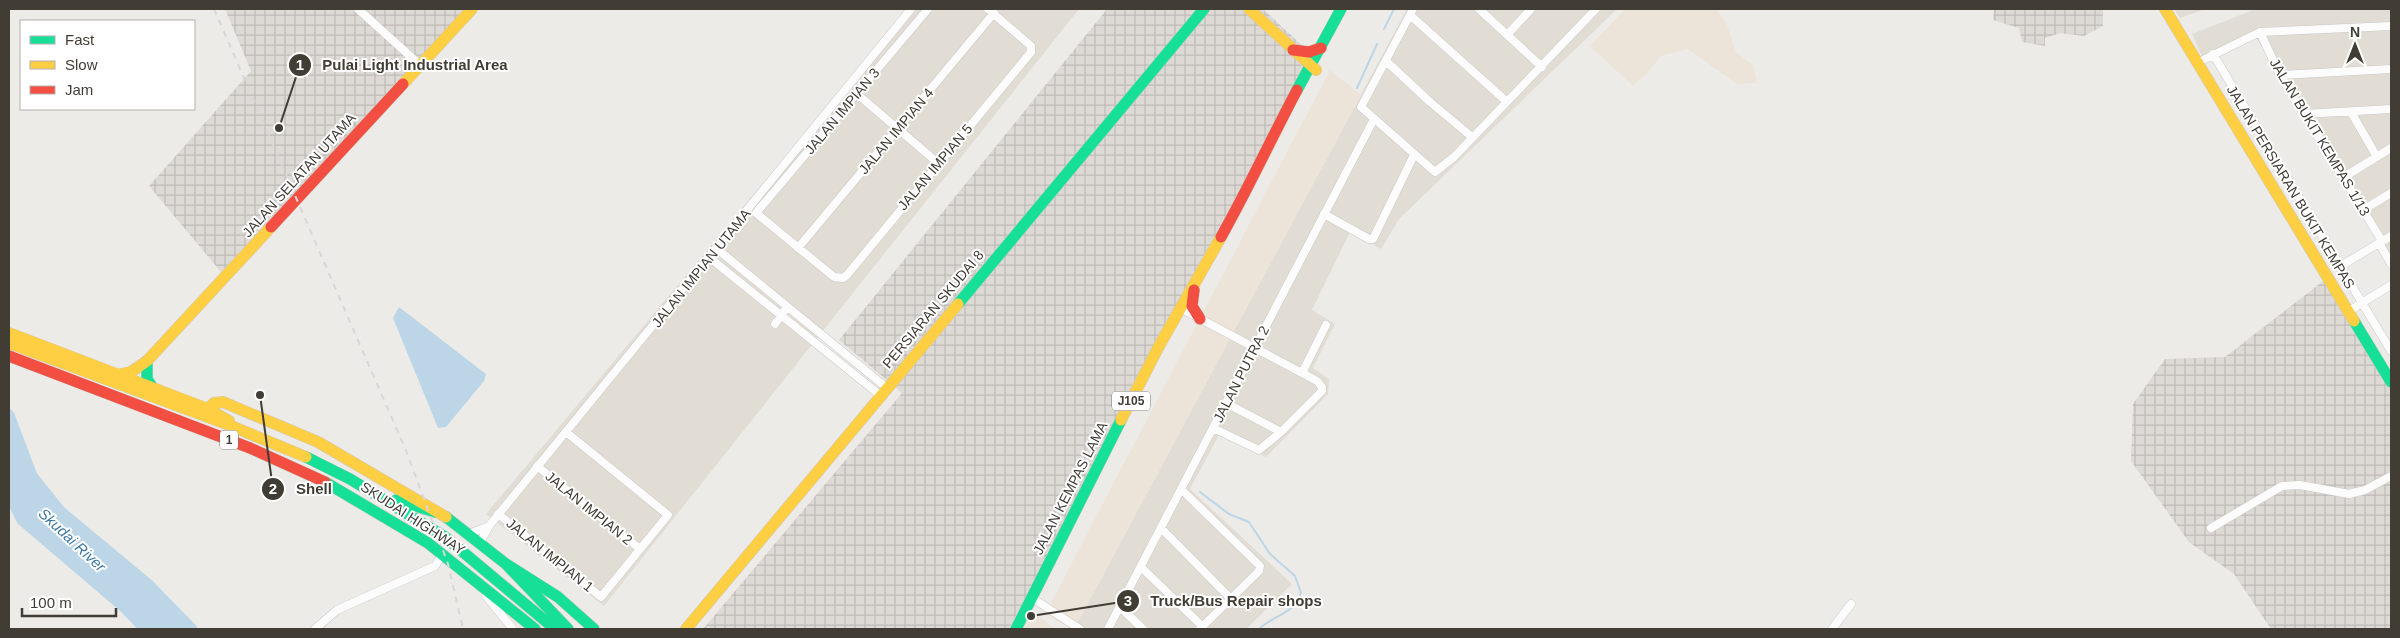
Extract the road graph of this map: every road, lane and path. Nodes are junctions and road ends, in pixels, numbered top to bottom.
1 (358, 9) edge
2 (472, 9) edge
3 (911, 9) edge
4 (928, 9) edge
5 (1204, 9) edge
6 (1249, 9) edge
7 (1341, 9) edge
8 (1346, 9) edge
9 (1479, 9) edge
10 (1531, 9) edge
11 (1596, 9) edge
12 (2165, 9) edge
13 (991, 11) edge
14 (1412, 12) edge
15 (2391, 26) edge
16 (2260, 32) junction
17 (1508, 34) junction
18 (1321, 48) junction
19 (1293, 50) junction
20 (2213, 54) junction
21 (1386, 61) junction
22 (2197, 62) junction
23 (420, 65) junction
24 (1542, 67) junction
25 (1313, 68) junction
26 (2391, 69) edge
27 (2280, 75) junction
28 (857, 94) junction
29 (1506, 101) junction
30 (2391, 109) edge
31 (2351, 112) junction
32 (2304, 114) junction
33 (1374, 119) junction
34 (898, 129) junction
35 (1475, 134) junction
36 (2391, 148) edge
37 (1414, 155) junction
38 (2377, 157) junction
39 (938, 163) junction
40 (2344, 177) junction
41 (2391, 193) edge
42 (2363, 210) junction
43 (1324, 214) junction
44 (2391, 236) edge
45 (2381, 242) junction
46 (798, 248) junction
47 (717, 249) junction
48 (710, 258) junction
49 (1208, 258) junction
50 (2391, 264) edge
51 (2339, 267) junction
52 (2391, 285) edge
53 (2362, 304) junction
54 (787, 307) junction
55 (1180, 308) junction
56 (2349, 311) junction
57 (780, 316) junction
58 (1200, 319) junction
59 (775, 324) dead end
60 (1326, 325) dead end
61 (9, 333) edge
62 (9, 343) edge
63 (26, 344) junction
64 (1159, 346) junction
65 (1255, 348) junction
66 (2391, 351) edge
67 (13, 358) edge
68 (147, 361) junction
69 (1302, 373) junction
70 (117, 374) junction
71 (2391, 382) edge
72 (153, 388) junction
73 (884, 392) junction
74 (1226, 403) junction
75 (208, 409) junction
76 (1213, 428) junction
77 (243, 431) junction
78 (566, 432) junction
79 (1281, 432) junction
80 (538, 466) junction
81 (2391, 476) edge
82 (1181, 490) junction
83 (381, 496) junction
84 (434, 512) junction
85 (498, 514) junction
86 (489, 526) junction
87 (1161, 528) junction
88 (2212, 528) dead end
89 (469, 534) junction
90 (480, 543) junction
91 (640, 549) junction
92 (443, 554) junction
93 (506, 564) junction
94 (1141, 567) junction
95 (469, 574) junction
96 (1032, 598) junction
97 (1231, 599) junction
98 (1851, 604) dead end
99 (1120, 607) junction
100 (1201, 628) edge
101 (315, 629) edge
102 (513, 629) edge
103 (535, 629) edge
104 (555, 629) edge
105 (568, 629) edge
106 (594, 629) edge
107 (686, 629) edge
108 (1016, 629) edge
109 (1080, 629) edge
110 (1108, 629) edge
111 (1143, 629) edge
112 (1832, 629) edge

1 - 23 street
2 - 23 main road, JALAN SELATAN UTAMA
3 - 47 street, JALAN IMPIAN UTAMA
4 - 28 street, JALAN IMPIAN 3
5 - 73 main road, PERSIARAN SKUDAI 8
6 - 19 main road
7 - 18 main road, JALAN KEMPAS LAMA / J105
8 - 25 main road, JALAN KEMPAS LAMA / J105
9 - 17 street
10 - 17 street
11 - 24 street
12 - 22 main road, JALAN PERSIARAN BUKIT KEMPAS
13 - 34 street, JALAN IMPIAN 4
13 - 39 street, JALAN IMPIAN 5
14 - 21 street
14 - 29 street
15 - 16 street
16 - 20 street
16 - 27 street, JALAN BUKIT KEMPAS 1/13
17 - 24 street
18 - 19 main road
18 - 25 main road, JALAN KEMPAS LAMA / J105
19 - 25 main road
20 - 22 street
20 - 51 street
21 - 33 street
21 - 35 street
22 - 56 main road, JALAN PERSIARAN BUKIT KEMPAS
23 - 68 main road, JALAN SELATAN UTAMA
24 - 29 street
25 - 49 main road, JALAN KEMPAS LAMA / J105
26 - 27 street
27 - 32 street, JALAN BUKIT KEMPAS 1/13
28 - 34 street
28 - 46 street, JALAN IMPIAN 3
29 - 35 street
30 - 31 street
31 - 32 street
31 - 38 street
32 - 40 street, JALAN BUKIT KEMPAS 1/13
33 - 37 street
33 - 43 street, JALAN PUTRA 2
34 - 39 street
34 - 46 street, JALAN IMPIAN 4
35 - 37 street
36 - 38 street
37 - 43 street
38 - 40 street
39 - 46 street, JALAN IMPIAN 5
40 - 42 street, JALAN BUKIT KEMPAS 1/13
41 - 42 street
42 - 45 street, JALAN BUKIT KEMPAS 1/13
43 - 65 street, JALAN PUTRA 2
44 - 45 street
45 - 50 street, JALAN BUKIT KEMPAS 1/13
45 - 51 street
47 - 48 street, JALAN IMPIAN UTAMA
47 - 54 street
48 - 57 street
48 - 78 street, JALAN IMPIAN UTAMA
49 - 55 main road, JALAN KEMPAS LAMA / J105
49 - 58 main road
51 - 53 street
52 - 53 street
53 - 56 street
53 - 66 street
54 - 57 street
54 - 73 street
55 - 58 street
55 - 64 main road, JALAN KEMPAS LAMA / J105
56 - 71 main road, JALAN PERSIARAN BUKIT KEMPAS
57 - 59 street
57 - 73 street
58 - 64 main road
58 - 65 street
60 - 69 street
61 - 63 main road
62 - 63 main road, SKUDAI HIGHWAY / 1
63 - 70 main road, SKUDAI HIGHWAY
63 - 77 main road, SKUDAI HIGHWAY / 1
64 - 96 main road, JALAN KEMPAS LAMA / J105
65 - 69 street
65 - 74 street, JALAN PUTRA 2
67 - 92 main road, SKUDAI HIGHWAY / 1
68 - 70 main road, JALAN SELATAN UTAMA
68 - 72 main road
69 - 79 street
70 - 72 main road, SKUDAI HIGHWAY
72 - 75 main road, SKUDAI HIGHWAY
73 - 107 main road, PERSIARAN SKUDAI 8
74 - 76 street, JALAN PUTRA 2
74 - 79 street
75 - 77 main road, SKUDAI HIGHWAY
75 - 84 main road
76 - 79 street
76 - 82 street, JALAN PUTRA 2
77 - 83 main road, SKUDAI HIGHWAY / 1
78 - 80 street, JALAN IMPIAN UTAMA
78 - 91 street
80 - 85 street, JALAN IMPIAN UTAMA
80 - 91 street, JALAN IMPIAN 2
81 - 88 street
82 - 87 street, JALAN PUTRA 2
82 - 97 street
83 - 84 main road
83 - 104 main road, SKUDAI HIGHWAY / 1
84 - 89 main road
85 - 86 street, JALAN IMPIAN UTAMA
85 - 91 street, JALAN IMPIAN 1
86 - 89 street
86 - 90 street, JALAN IMPIAN UTAMA
87 - 94 street, JALAN PUTRA 2
87 - 97 street
89 - 90 main road
90 - 93 main road
92 - 95 main road, SKUDAI HIGHWAY / 1
92 - 101 street
93 - 105 main road
93 - 106 main road
94 - 99 street, JALAN PUTRA 2
94 - 100 street
95 - 102 street
95 - 103 main road, SKUDAI HIGHWAY / 1
96 - 108 main road, JALAN KEMPAS LAMA / J105
96 - 109 street
97 - 100 street
98 - 112 street
99 - 110 street, JALAN PUTRA 2
99 - 111 street

